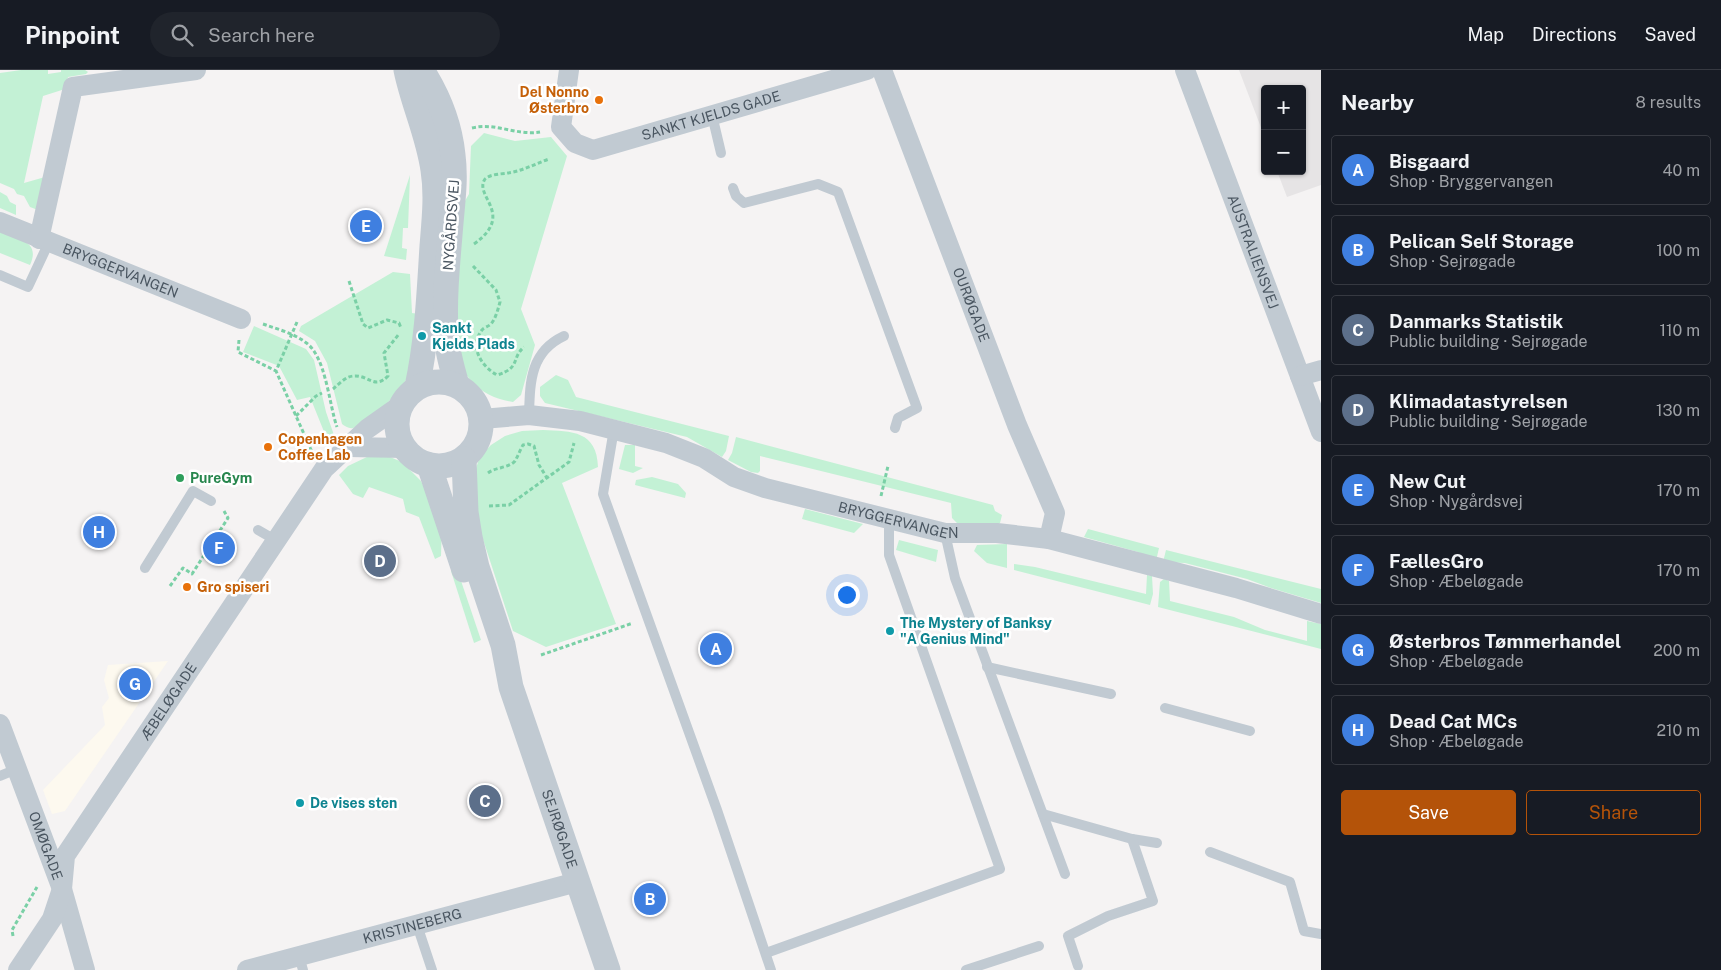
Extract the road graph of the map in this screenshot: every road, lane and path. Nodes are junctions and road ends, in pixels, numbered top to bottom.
1 (196, 70) edge
2 (406, 70) edge
3 (422, 70) edge
4 (569, 70) edge
5 (867, 70) edge
6 (882, 70) edge
7 (1185, 70) edge
8 (712, 115) junction
9 (561, 127) junction
10 (450, 134) junction
11 (722, 153) dead end
12 (549, 159) dead end
13 (733, 188) dead end
14 (0, 222) edge
15 (44, 241) junction
16 (470, 246) dead end
17 (470, 261) dead end
18 (0, 275) edge
19 (349, 281) dead end
20 (240, 319) junction
21 (297, 322) dead end
22 (292, 335) junction
23 (564, 336) dead end
24 (528, 344) dead end
25 (1321, 370) edge
26 (276, 371) junction
27 (1300, 376) junction
28 (457, 385) junction
29 (333, 389) dead end
30 (322, 393) dead end
31 (409, 396) junction
32 (529, 415) junction
33 (296, 416) junction
34 (482, 419) junction
35 (895, 428) dead end
36 (614, 429) junction
37 (1321, 432) edge
38 (574, 443) dead end
39 (348, 447) junction
40 (405, 448) junction
41 (313, 456) dead end
42 (464, 459) junction
43 (430, 465) junction
44 (888, 466) dead end
45 (485, 477) dead end
46 (547, 478) junction
47 (488, 500) dead end
48 (210, 501) dead end
49 (492, 505) junction
50 (221, 507) dead end
51 (483, 508) dead end
52 (883, 517) junction
53 (258, 530) dead end
54 (945, 533) junction
55 (1049, 539) junction
56 (277, 541) junction
57 (145, 568) dead end
58 (170, 586) dead end
59 (1321, 614) edge
60 (647, 618) junction
61 (541, 655) dead end
62 (988, 667) junction
63 (511, 687) junction
64 (1111, 694) dead end
65 (1165, 708) dead end
66 (0, 724) edge
67 (1250, 731) dead end
68 (9, 773) edge
69 (1043, 814) junction
70 (1132, 839) junction
71 (1157, 843) dead end
72 (1210, 852) dead end
73 (1064, 874) dead end
74 (577, 882) junction
75 (62, 889) junction
76 (417, 925) junction
77 (1321, 934) edge
78 (1039, 946) dead end
79 (766, 953) junction
80 (301, 963) edge
81 (1078, 966) dead end
82 (18, 970) edge
83 (85, 970) edge
84 (247, 970) edge
85 (432, 970) edge
86 (608, 970) edge
87 (771, 970) edge
88 (966, 970) edge

1 - 15 street
2 - 31 street, NYGÅRDSVEJ
3 - 10 street, NYGÅRDSVEJ
4 - 9 street
5 - 8 street, SANKT KJELDS GADE
6 - 55 street, OURØGADE
7 - 27 street, AUSTRALIENSVEJ
8 - 9 street, SANKT KJELDS GADE
8 - 11 lane
9 - 10 path
10 - 28 street, NYGÅRDSVEJ
12 - 16 path
13 - 35 lane
14 - 15 street, BRYGGERVANGEN
15 - 18 lane
15 - 20 street, BRYGGERVANGEN
17 - 24 path
19 - 29 path
20 - 22 path
20 - 26 path
21 - 22 path
22 - 26 path
22 - 39 path
23 - 32 lane
25 - 27 street
26 - 33 path
27 - 37 street, AUSTRALIENSVEJ
28 - 31 street
28 - 34 street
30 - 33 path
31 - 39 street, ÆBELØGADE
31 - 40 street
32 - 34 street, BRYGGERVANGEN
32 - 36 street, BRYGGERVANGEN
33 - 41 path
34 - 42 street
36 - 52 street, BRYGGERVANGEN
36 - 60 lane
38 - 46 path
39 - 40 street
39 - 56 street, ÆBELØGADE
40 - 43 street
42 - 43 street
42 - 63 street, SEJRØGADE
43 - 63 street, SEJRØGADE
44 - 52 path
45 - 46 path
46 - 49 path
47 - 49 path
48 - 57 lane
49 - 51 path
50 - 58 path
52 - 54 street, BRYGGERVANGEN
52 - 79 lane
53 - 56 lane
54 - 55 street, BRYGGERVANGEN
54 - 62 lane
55 - 59 street, BRYGGERVANGEN
56 - 75 street, ÆBELØGADE
60 - 61 path
60 - 79 lane
62 - 64 lane
62 - 69 lane
63 - 74 street, SEJRØGADE
65 - 67 lane
66 - 68 street, OMØGADE
68 - 75 street, OMØGADE
69 - 70 lane
69 - 73 lane
70 - 71 lane
70 - 81 lane
72 - 77 lane
74 - 76 street, KRISTINEBERG
74 - 86 street, SEJRØGADE
75 - 82 street, ÆBELØGADE
75 - 83 street, OMØGADE
76 - 80 street, KRISTINEBERG
76 - 85 lane
78 - 88 lane
79 - 87 lane
80 - 84 street, KRISTINEBERG

